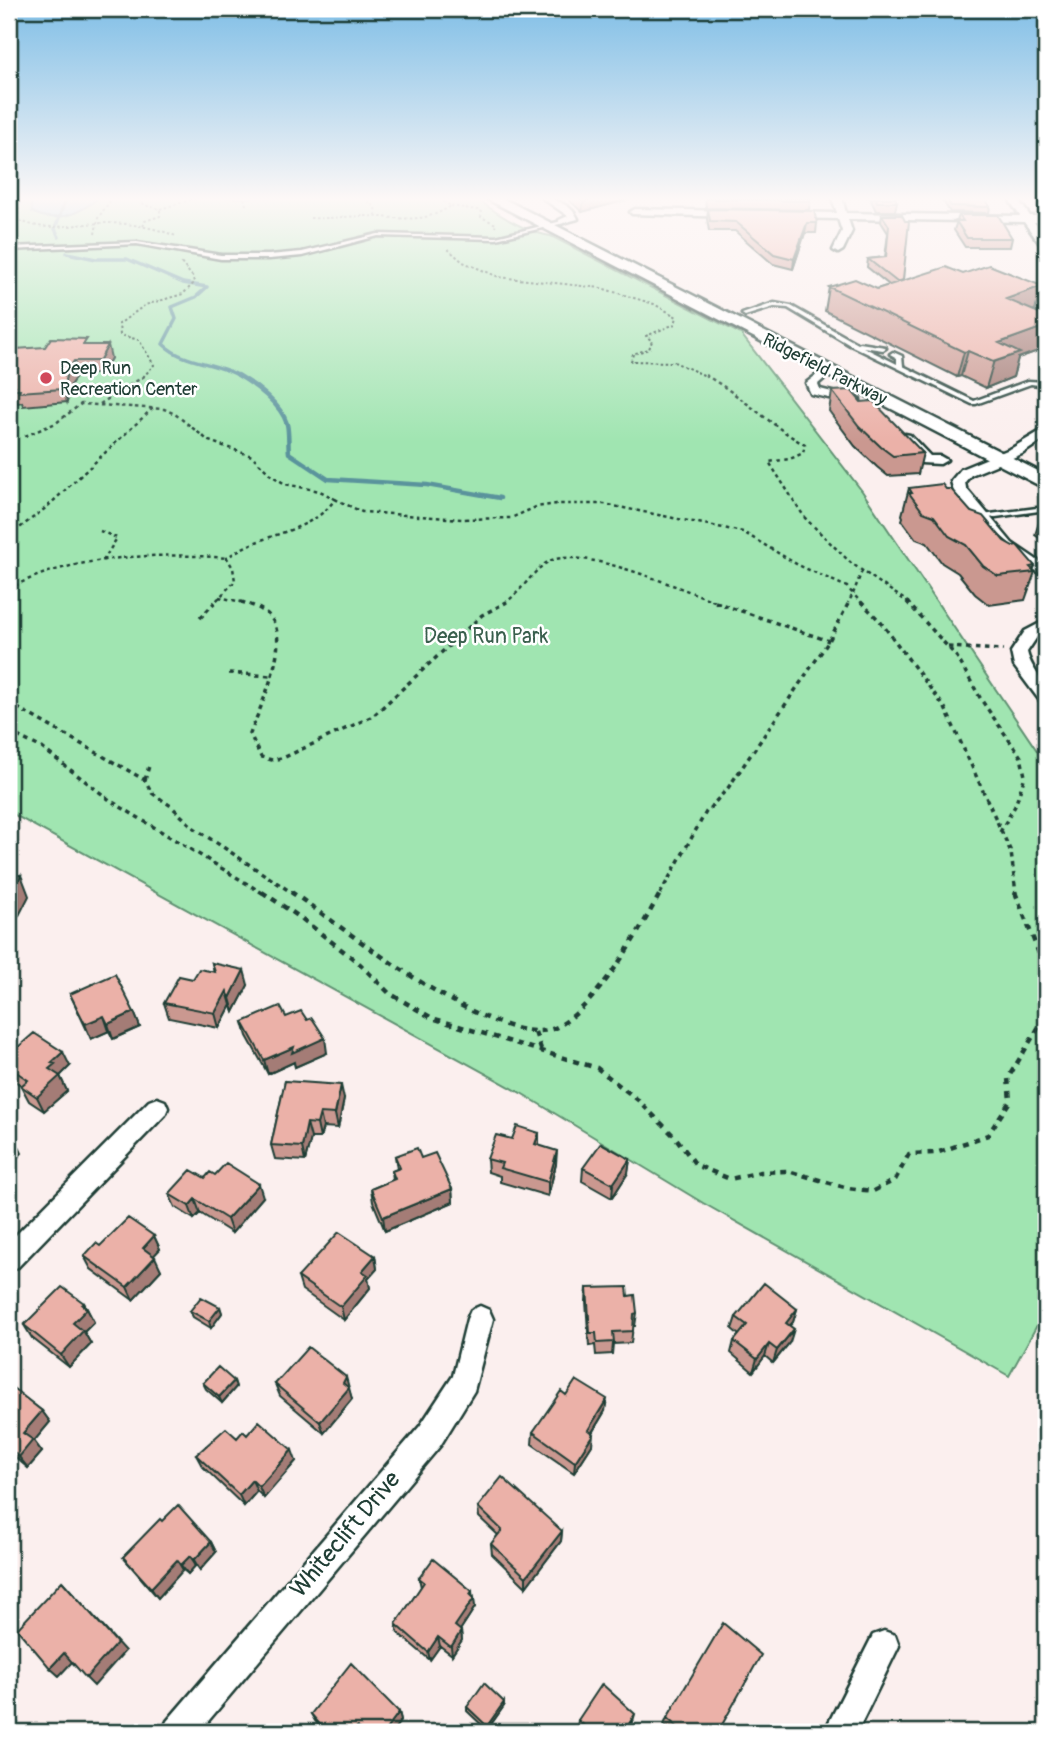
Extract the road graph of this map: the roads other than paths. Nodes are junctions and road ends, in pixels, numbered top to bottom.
1 (658, 279) edge
2 (671, 279) edge
3 (745, 314) junction
4 (852, 344) junction
5 (883, 348) dead end
6 (893, 354) dead end
7 (900, 367) junction
8 (828, 370) junction
9 (1046, 384) edge
10 (866, 407) edge
11 (899, 431) edge
12 (1046, 432) edge
13 (1009, 455) junction
14 (940, 460) dead end
15 (1046, 465) edge
16 (1046, 483) edge
17 (1037, 510) dead end
18 (982, 517) junction
19 (1046, 573) edge
20 (1046, 625) edge
21 (1046, 697) edge
22 (158, 1108) dead end
23 (9, 1259) edge
24 (480, 1319) dead end
25 (884, 1646) dead end
26 (178, 1732) edge
27 (840, 1732) edge

1 - 8 main road, Ridgefield Parkway
2 - 3 main road, Ridgefield Parkway
3 - 4 lane
3 - 13 main road, Ridgefield Parkway
4 - 5 lane
4 - 7 lane
6 - 7 lane
7 - 9 lane
8 - 10 street
8 - 13 main road, Ridgefield Parkway
11 - 14 street
12 - 13 street
13 - 15 main road, Ridgefield Parkway
13 - 16 main road, Ridgefield Parkway
13 - 18 street
17 - 18 lane
18 - 19 street
20 - 21 street
22 - 23 street
24 - 26 street, Whiteclift Drive
25 - 27 street

